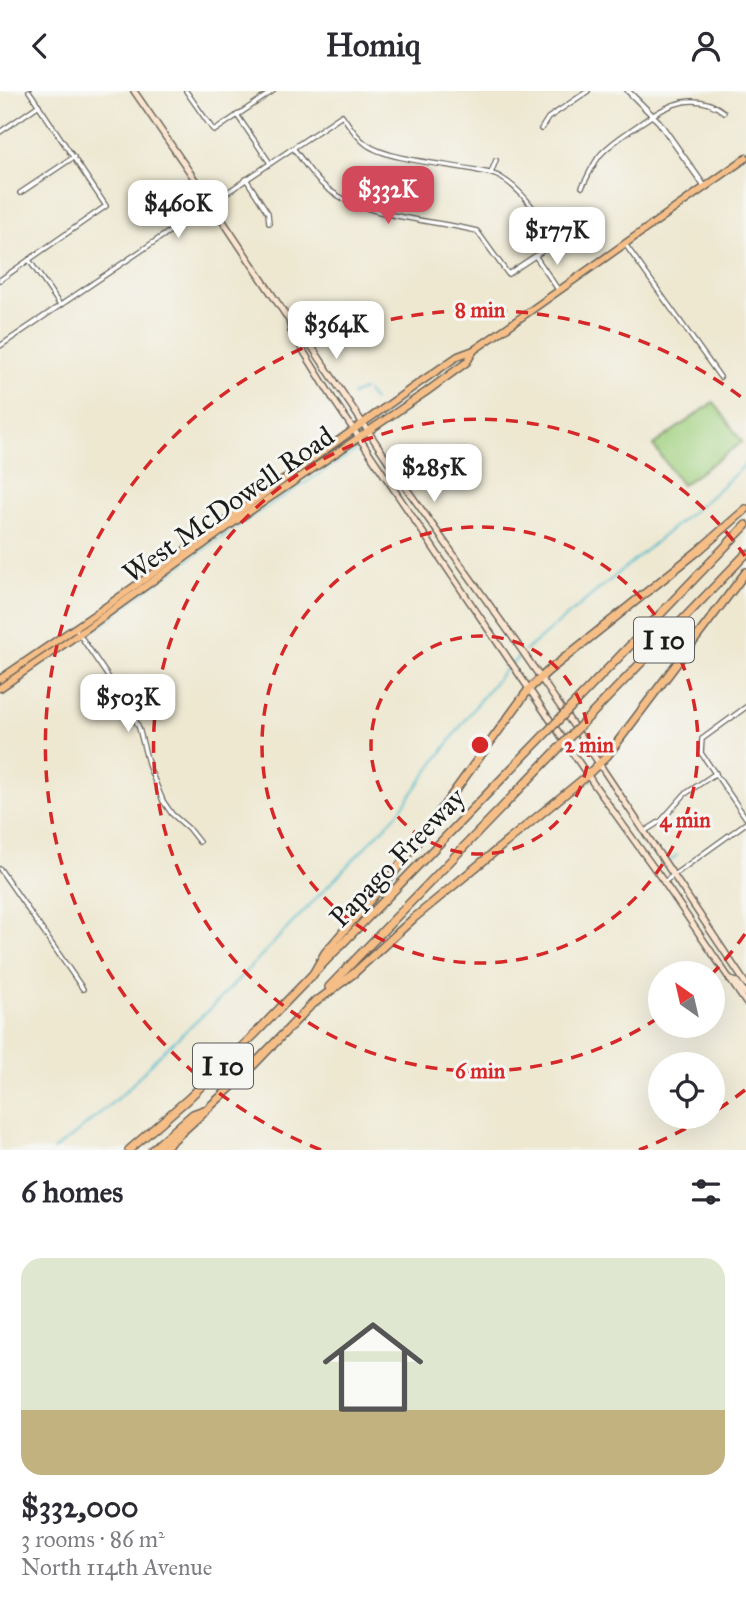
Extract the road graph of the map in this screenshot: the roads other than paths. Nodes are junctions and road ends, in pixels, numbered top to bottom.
1 (29, 91) edge
2 (134, 91) edge
3 (186, 91) edge
4 (273, 91) edge
5 (588, 91) edge
6 (628, 91) edge
7 (39, 105) junction
8 (724, 112) dead end
9 (237, 114) junction
10 (653, 115) junction
11 (541, 129) dead end
12 (0, 132) edge
13 (293, 148) junction
14 (74, 157) junction
15 (746, 158) edge
16 (496, 160) dead end
17 (270, 163) junction
18 (491, 173) junction
19 (246, 179) junction
20 (582, 187) dead end
21 (705, 187) junction
22 (20, 193) dead end
23 (211, 203) junction
24 (269, 223) dead end
25 (625, 244) junction
26 (536, 257) junction
27 (29, 260) junction
28 (0, 280) edge
29 (559, 291) junction
30 (60, 305) junction
31 (289, 320) junction
32 (0, 346) edge
33 (474, 350) junction
34 (720, 377) dead end
35 (363, 423) junction
36 (353, 429) junction
37 (369, 432) junction
38 (360, 438) junction
39 (746, 509) edge
40 (746, 525) edge
41 (443, 539) junction
42 (433, 546) junction
43 (746, 554) edge
44 (746, 572) edge
45 (77, 631) junction
46 (541, 678) junction
47 (0, 679) edge
48 (0, 688) edge
49 (529, 689) junction
50 (746, 707) edge
51 (599, 764) junction
52 (716, 773) junction
53 (587, 774) junction
54 (746, 820) edge
55 (644, 832) junction
56 (199, 842) dead end
57 (0, 869) edge
58 (673, 876) junction
59 (664, 882) junction
60 (312, 975) junction
61 (730, 979) junction
62 (746, 984) edge
63 (83, 989) dead end
64 (746, 994) edge
65 (313, 1003) junction
66 (746, 1003) edge
67 (208, 1109) junction
68 (129, 1150) edge
69 (152, 1150) edge
70 (162, 1150) edge

1 - 7 street
2 - 23 main road
3 - 9 street
4 - 9 street
5 - 11 street
6 - 10 street
7 - 12 street
7 - 14 street
8 - 10 street
9 - 17 street
10 - 20 street
10 - 21 street
13 - 17 street
13 - 18 street
13 - 26 street
14 - 22 street
14 - 27 street
15 - 21 main road, West McDowell Road
16 - 18 street
17 - 19 street
18 - 26 street
19 - 23 street
19 - 24 street
21 - 25 main road, West McDowell Road
23 - 30 street
23 - 31 main road
25 - 29 main road, West McDowell Road
25 - 34 street
26 - 29 street
27 - 28 street
27 - 30 street
29 - 33 main road, West McDowell Road
30 - 32 street
31 - 35 main road
31 - 36 main road
33 - 35 main road, West McDowell Road
33 - 37 main road, West McDowell Road
35 - 36 main road, West McDowell Road
35 - 37 main road
36 - 38 main road
36 - 45 main road, West McDowell Road
37 - 38 main road, West McDowell Road
37 - 41 main road
38 - 42 main road
38 - 45 main road, West McDowell Road
39 - 46 highway
40 - 60 highway, Papago Freeway / I 10, bridge
41 - 42 main road
41 - 46 main road
42 - 49 main road
43 - 65 highway, Papago Freeway / I 10, bridge
44 - 51 highway
45 - 47 main road, West McDowell Road
45 - 48 main road, West McDowell Road
45 - 56 street
46 - 49 highway
46 - 51 main road
49 - 53 main road
49 - 60 highway
50 - 52 street
51 - 53 highway
51 - 55 main road
52 - 54 street
52 - 55 street
53 - 59 main road
53 - 65 highway
54 - 58 street
55 - 58 main road
57 - 63 street
58 - 59 street
58 - 62 main road
59 - 61 main road
60 - 68 highway, Papago Freeway / I 10
61 - 64 main road
61 - 66 main road
65 - 67 highway, Papago Freeway / I 10
67 - 69 highway
67 - 70 highway, Papago Freeway / I 10

